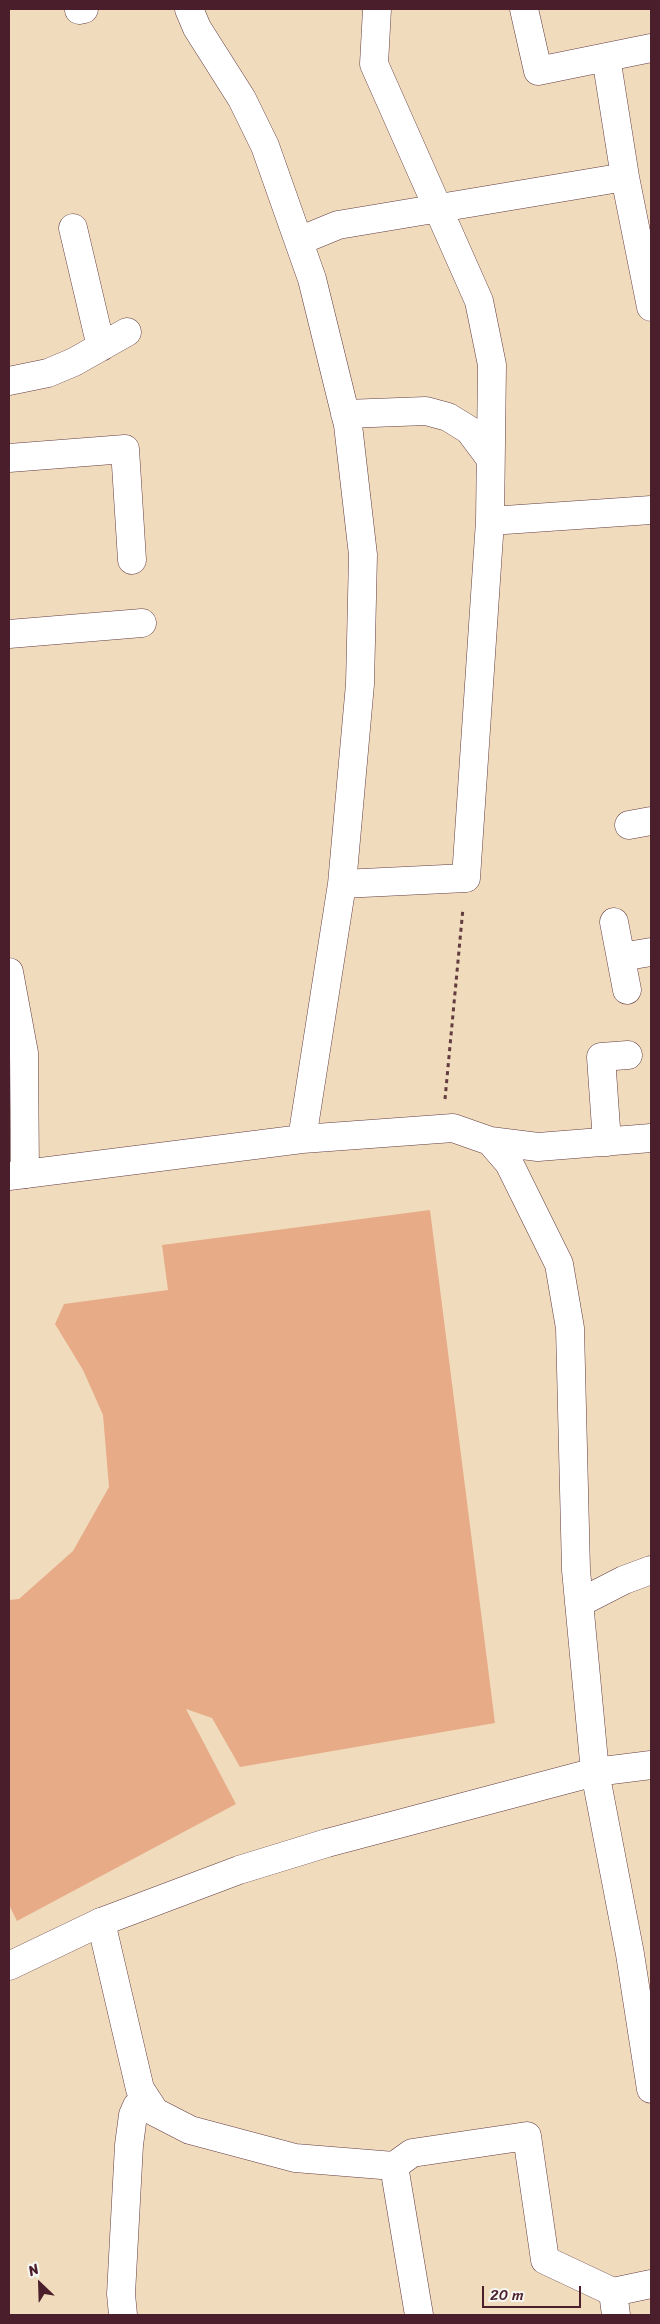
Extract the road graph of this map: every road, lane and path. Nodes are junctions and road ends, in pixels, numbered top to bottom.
1 (189, 9) edge
2 (377, 9) edge
3 (524, 9) edge
4 (651, 48) edge
5 (606, 57) junction
6 (625, 177) junction
7 (438, 209) junction
8 (73, 228) dead end
9 (298, 241) junction
10 (651, 306) edge
11 (127, 332) dead end
12 (101, 347) junction
13 (9, 382) edge
14 (345, 414) junction
15 (9, 458) edge
16 (490, 458) junction
17 (651, 510) edge
18 (490, 521) junction
19 (132, 560) dead end
20 (142, 622) dead end
21 (9, 634) edge
22 (466, 878) junction
23 (342, 884) junction
24 (614, 922) dead end
25 (651, 952) edge
26 (621, 957) junction
27 (9, 972) edge
28 (627, 990) dead end
29 (628, 1055) dead end
30 (442, 1129) junction
31 (651, 1138) edge
32 (302, 1139) junction
33 (490, 1141) junction
34 (607, 1142) junction
35 (17, 1175) edge
36 (651, 1570) edge
37 (579, 1603) junction
38 (651, 1765) edge
39 (595, 1772) junction
40 (101, 1922) junction
41 (9, 1966) edge
42 (651, 2089) edge
43 (145, 2099) junction
44 (394, 2166) junction
45 (651, 2284) edge
46 (615, 2304) edge
47 (122, 2315) edge
48 (419, 2315) edge

1 - 9 street
2 - 7 street
3 - 5 street
4 - 5 street
5 - 6 street
6 - 7 street
6 - 10 street
7 - 9 street
7 - 16 street
8 - 12 street
9 - 14 street
11 - 12 street
12 - 13 street
14 - 16 street
14 - 23 street
15 - 19 street
16 - 18 street
17 - 18 street
18 - 22 street
20 - 21 street
22 - 23 street
22 - 30 path
23 - 32 street
24 - 26 street
25 - 26 street
26 - 28 street
27 - 35 street
29 - 34 street
30 - 32 street
30 - 33 street
31 - 34 street
32 - 35 street
33 - 34 street
33 - 37 street
36 - 37 street
37 - 39 street
38 - 39 street
39 - 40 street
39 - 42 street
40 - 41 street
40 - 43 street
43 - 44 street
43 - 47 street
44 - 46 street
44 - 48 street
45 - 46 street

